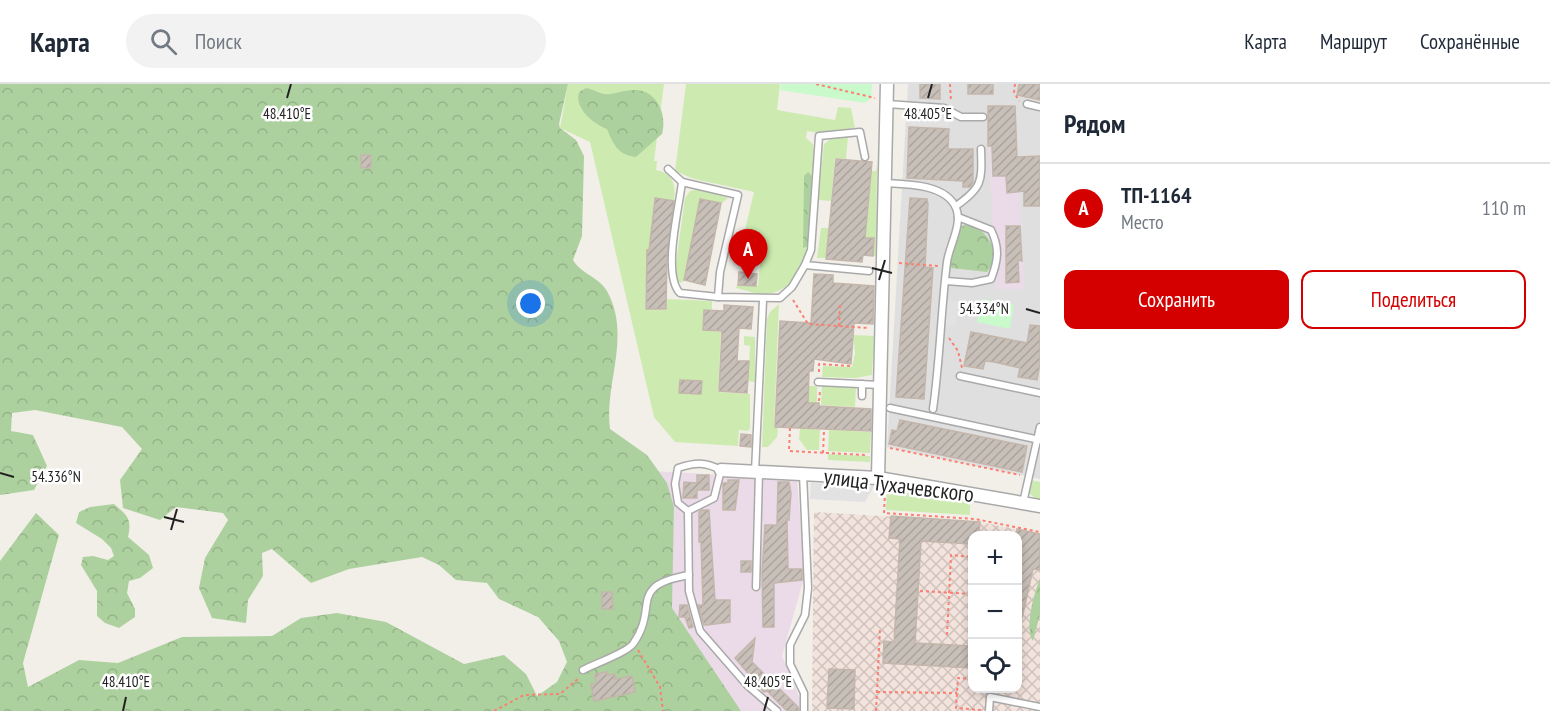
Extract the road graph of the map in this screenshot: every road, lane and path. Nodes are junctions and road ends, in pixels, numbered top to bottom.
1 (816, 84) edge
2 (887, 84) edge
3 (950, 84) edge
4 (1015, 84) edge
5 (887, 102) junction
6 (1027, 104) joint
7 (1039, 104) edge
8 (951, 112) junction
9 (983, 117) dead end
10 (981, 149) dead end
11 (865, 158) dead end
12 (668, 169) dead end
13 (682, 182) junction
14 (885, 183) junction
15 (956, 206) junction
16 (958, 217) junction
17 (899, 263) dead end
18 (805, 265) junction
19 (947, 266) junction
20 (869, 271) dead end
21 (946, 281) junction
22 (788, 292) junction
23 (718, 297) junction
24 (764, 300) junction
25 (840, 302) dead end
26 (839, 326) junction
27 (872, 328) dead end
28 (942, 332) junction
29 (850, 366) dead end
30 (962, 376) joint
31 (818, 382) joint
32 (862, 384) junction
33 (880, 385) junction
34 (1040, 393) edge
35 (862, 396) dead end
36 (890, 408) dead end
37 (933, 409) dead end
38 (1040, 427) edge
39 (790, 428) dead end
40 (824, 430) dead end
41 (1039, 440) edge
42 (823, 453) junction
43 (878, 456) junction
44 (721, 470) junction
45 (757, 472) junction
46 (803, 474) junction
47 (1029, 477) junction
48 (882, 479) junction
49 (1023, 502) junction
50 (1040, 506) edge
51 (688, 511) junction
52 (1040, 532) edge
53 (968, 557) edge
54 (689, 575) junction
55 (756, 587) dead end
56 (920, 591) dead end
57 (950, 593) junction
58 (968, 594) edge
59 (879, 629) dead end
60 (947, 635) dead end
61 (634, 642) junction
62 (583, 670) joint
63 (968, 678) edge
64 (877, 692) junction
65 (957, 693) junction
66 (502, 706) junction
67 (1040, 707) edge
68 (494, 711) edge
69 (502, 711) edge
70 (663, 711) edge
71 (777, 711) edge
72 (804, 711) edge
73 (876, 711) edge
74 (989, 711) edge

1 - 5 path
2 - 5 street
3 - 8 path
4 - 6 path
5 - 8 lane
5 - 14 street
6 - 7 lane
8 - 9 lane
10 - 15 lane
11 - 18 lane
12 - 13 lane
13 - 23 lane
13 - 23 lane
14 - 15 lane
14 - 33 street
15 - 16 lane
16 - 19 lane
16 - 21 lane
17 - 19 path
18 - 20 lane
18 - 22 lane
19 - 21 lane
21 - 28 lane
22 - 24 lane
22 - 26 path
23 - 24 lane
24 - 45 lane
25 - 26 path
26 - 27 path
28 - 30 path
28 - 37 lane
29 - 31 path
30 - 34 lane
31 - 32 lane
32 - 33 lane
32 - 35 lane
33 - 43 street
36 - 41 lane
38 - 41 lane
39 - 42 path
40 - 42 path
41 - 47 lane
42 - 43 path
43 - 47 path
43 - 48 street
44 - 45 street, улица Тухачевского
44 - 51 lane
44 - 51 lane
45 - 46 street, улица Тухачевского
45 - 55 lane
46 - 48 street, улица Тухачевского
46 - 72 lane
47 - 49 lane
48 - 49 street, улица Тухачевского
48 - 52 path
49 - 50 street, улица Тухачевского
51 - 54 lane
53 - 57 path
54 - 61 lane
54 - 71 lane
56 - 57 path
57 - 58 path
57 - 60 path
59 - 64 path
61 - 62 lane
61 - 70 path
62 - 66 path
63 - 65 path
64 - 65 path
64 - 73 path
65 - 74 path
66 - 68 path
66 - 69 path
67 - 74 lane

